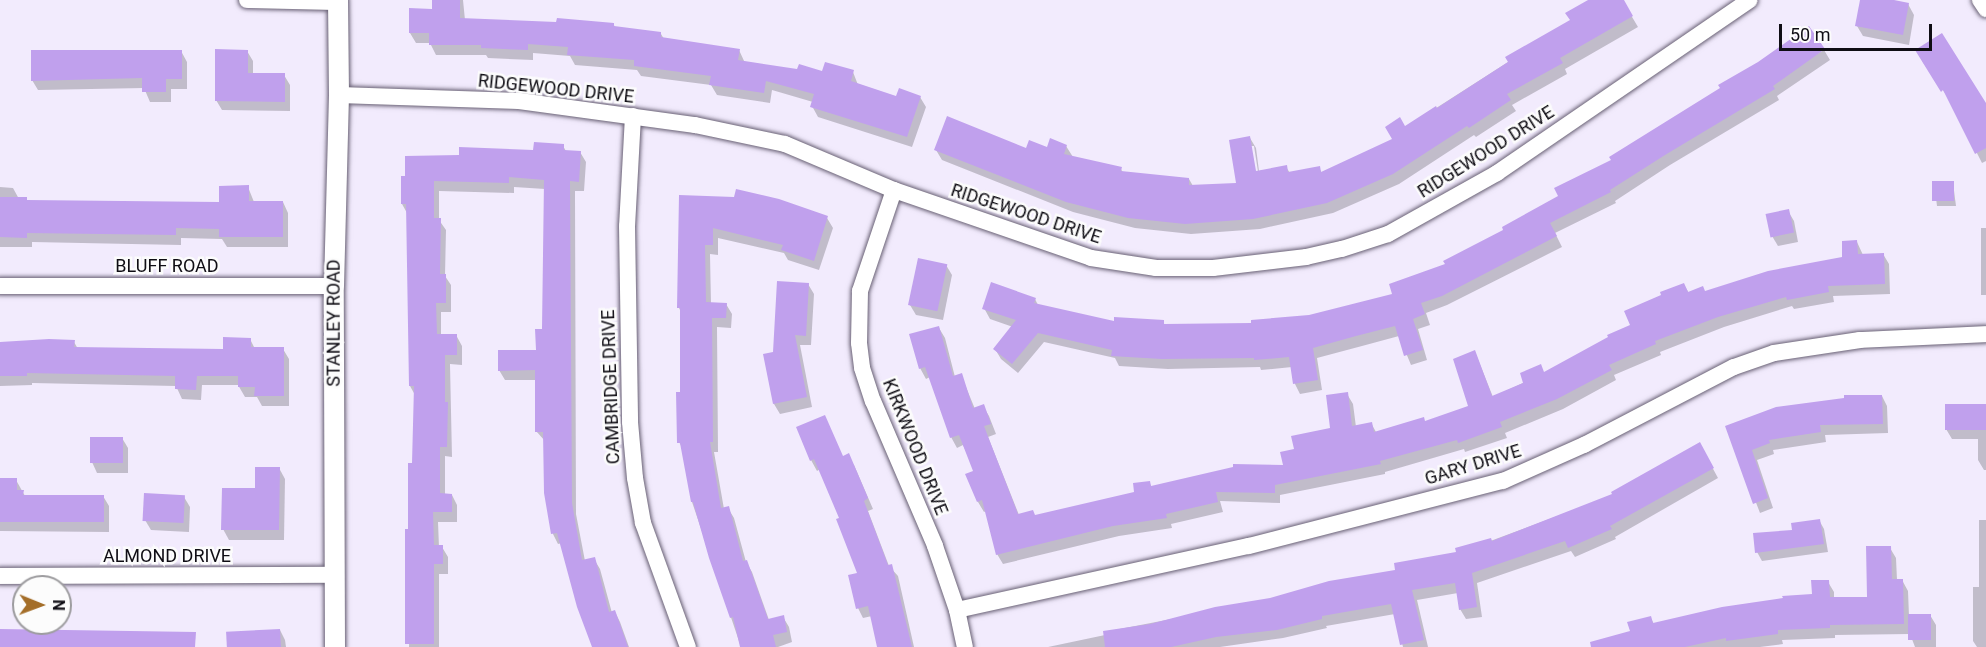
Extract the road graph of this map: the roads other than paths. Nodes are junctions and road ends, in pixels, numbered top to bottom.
1 (247, 0) edge
2 (1750, 0) edge
3 (1980, 0) edge
4 (338, 1) edge
5 (1986, 9) edge
6 (339, 95) junction
7 (633, 116) junction
8 (894, 190) junction
9 (0, 286) edge
10 (334, 286) junction
11 (1986, 334) edge
12 (0, 576) edge
13 (334, 576) junction
14 (957, 610) junction
15 (335, 647) edge
16 (688, 647) edge
17 (965, 647) edge

1 - 4 street
2 - 8 street, RIDGEWOOD DRIVE
3 - 5 street
4 - 6 street, STANLEY ROAD
6 - 7 street, RIDGEWOOD DRIVE
6 - 10 street, STANLEY ROAD
7 - 8 street, RIDGEWOOD DRIVE
7 - 16 street, CAMBRIDGE DRIVE
8 - 14 street, KIRKWOOD DRIVE
9 - 10 street, BLUFF ROAD
10 - 13 street, STANLEY ROAD
11 - 14 street, GARY DRIVE
12 - 13 street, ALMOND DRIVE
13 - 15 street, STANLEY ROAD
14 - 17 street, KIRKWOOD DRIVE

